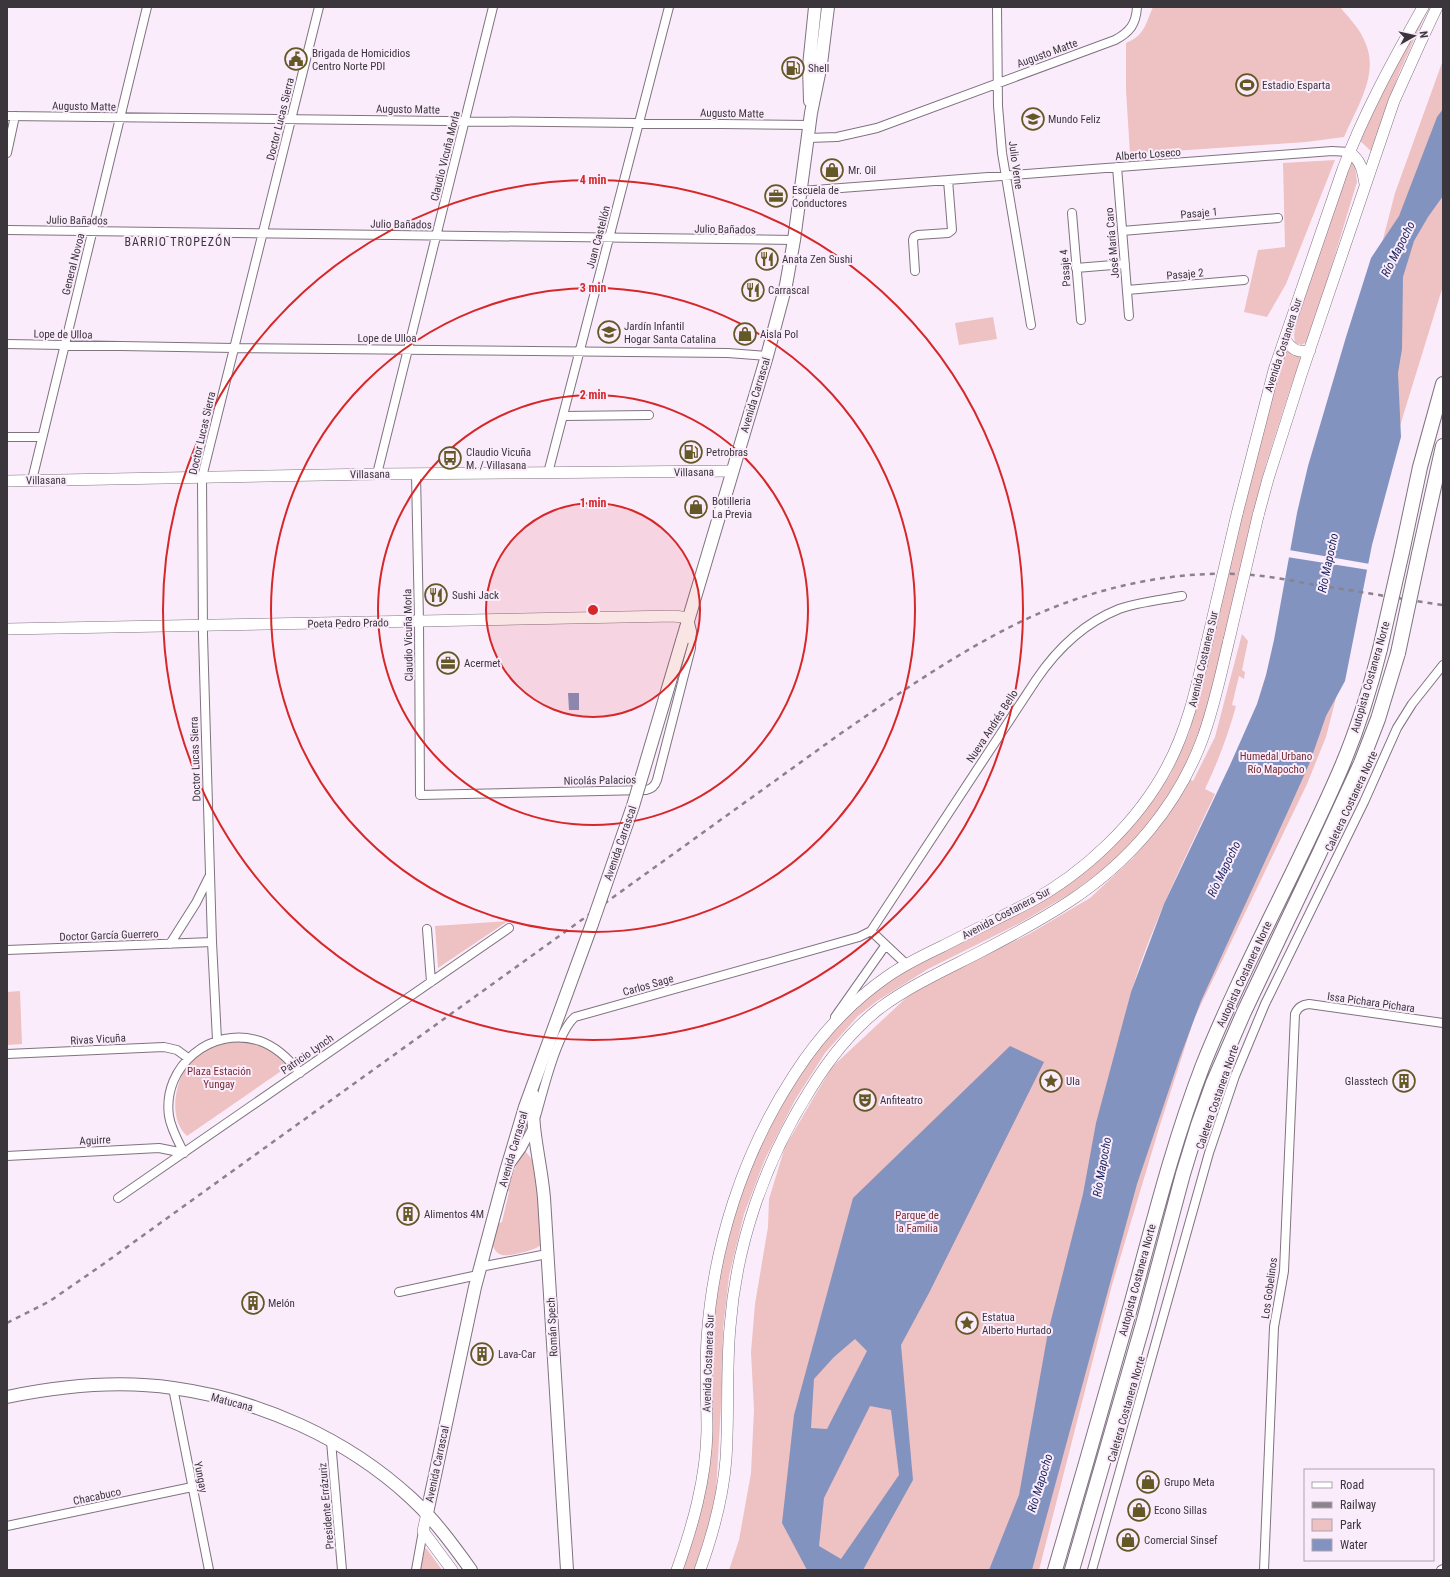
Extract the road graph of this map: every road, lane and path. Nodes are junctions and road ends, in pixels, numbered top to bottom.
1 (147, 7) edge
2 (319, 7) edge
3 (493, 7) edge
4 (669, 7) edge
5 (815, 7) edge
6 (828, 7) edge
7 (997, 7) edge
8 (1137, 7) edge
9 (1424, 7) edge
10 (1437, 7) edge
11 (998, 83) junction
12 (811, 112) junction
13 (11, 116) edge
14 (120, 118) junction
15 (291, 119) junction
16 (465, 121) junction
17 (639, 122) junction
18 (809, 125) junction
19 (808, 138) junction
20 (1349, 152) junction
21 (7, 153) edge
22 (1117, 167) junction
23 (1005, 176) junction
24 (948, 180) junction
25 (1365, 187) junction
26 (801, 191) junction
27 (1072, 213) dead end
28 (1278, 218) dead end
29 (7, 230) edge
30 (92, 231) junction
31 (1122, 231) junction
32 (262, 233) junction
33 (436, 236) junction
34 (609, 238) junction
35 (794, 240) junction
36 (1125, 264) junction
37 (1076, 268) junction
38 (915, 271) dead end
39 (1244, 280) dead end
40 (1127, 290) junction
41 (1129, 316) dead end
42 (1080, 320) dead end
43 (1031, 325) dead end
44 (1285, 338) junction
45 (7, 344) edge
46 (64, 345) junction
47 (234, 348) junction
48 (408, 349) junction
49 (1310, 350) junction
50 (580, 351) junction
51 (767, 356) junction
52 (1443, 384) edge
53 (649, 415) dead end
54 (563, 416) junction
55 (7, 437) edge
56 (42, 437) junction
57 (1443, 446) edge
58 (732, 471) junction
59 (548, 473) junction
60 (377, 474) junction
61 (416, 474) junction
62 (202, 477) junction
63 (32, 480) junction
64 (7, 481) edge
65 (1182, 596) dead end
66 (689, 618) junction
67 (419, 621) junction
68 (203, 626) junction
69 (7, 629) edge
70 (1443, 665) edge
71 (420, 795) joint
72 (210, 876) junction
73 (509, 928) dead end
74 (427, 929) dead end
75 (871, 931) junction
76 (212, 942) junction
77 (170, 944) junction
78 (885, 946) junction
79 (7, 950) edge
80 (906, 964) junction
81 (431, 982) junction
82 (1297, 1009) joint
83 (1443, 1023) edge
84 (826, 1030) junction
85 (217, 1040) junction
86 (7, 1054) edge
87 (188, 1058) junction
88 (300, 1073) junction
89 (534, 1085) junction
90 (526, 1133) junction
91 (184, 1152) junction
92 (7, 1156) edge
93 (118, 1198) dead end
94 (547, 1254) junction
95 (479, 1271) junction
96 (399, 1292) dead end
97 (172, 1388) junction
98 (7, 1397) edge
99 (331, 1441) junction
100 (192, 1487) junction
101 (427, 1513) junction
102 (7, 1526) edge
103 (423, 1531) junction
104 (209, 1570) edge
105 (342, 1570) edge
106 (416, 1570) edge
107 (452, 1570) edge
108 (471, 1570) edge
109 (567, 1570) edge
110 (677, 1570) edge
111 (700, 1570) edge
112 (1056, 1570) edge
113 (1072, 1570) edge
114 (1092, 1570) edge
115 (1264, 1570) edge

1 - 14 street, General Novoa
2 - 15 street, Doctor Lucas Sierra
3 - 16 street, Claudio Vicuña Morla
4 - 17 street, Juan Castellón
5 - 12 main road, Avenida Carrascal
6 - 12 main road, Avenida Carrascal
7 - 11 street, Julio Verne
8 - 11 street, Augusto Matte
9 - 20 main road, Avenida Costanera Sur
10 - 25 main road, Avenida Costanera Sur
11 - 19 street, Augusto Matte
11 - 23 street, Julio Verne
12 - 18 main road, Avenida Carrascal
13 - 14 street, Augusto Matte
13 - 21 street
14 - 15 street, Augusto Matte
14 - 30 street, General Novoa
15 - 16 street, Augusto Matte
15 - 32 street, Doctor Lucas Sierra
16 - 17 street, Augusto Matte
16 - 33 street, Claudio Vicuña Morla
17 - 18 street, Augusto Matte
17 - 34 street, Juan Castellón
18 - 19 main road, Avenida Carrascal
19 - 26 main road, Avenida Carrascal
20 - 22 street, Alberto Loseco
20 - 25 main road
20 - 44 main road, Avenida Costanera Sur
22 - 23 street, Alberto Loseco
22 - 31 street, José María Caro
23 - 24 street, Alberto Loseco
23 - 43 street, Julio Verne
24 - 26 street, Alberto Loseco
24 - 38 street
25 - 49 main road, Avenida Costanera Sur
26 - 35 main road, Avenida Carrascal
27 - 37 street, Pasaje 4
28 - 31 street, Pasaje 1
29 - 30 street, Julio Bañados
30 - 32 street, Julio Bañados
30 - 46 street, General Novoa
31 - 36 street, José María Caro
32 - 33 street, Julio Bañados
32 - 47 street, Doctor Lucas Sierra
33 - 34 street, Julio Bañados
33 - 48 street, Claudio Vicuña Morla
34 - 35 street, Julio Bañados
34 - 50 street, Juan Castellón
35 - 51 main road, Avenida Carrascal
36 - 37 street
36 - 40 street, José María Caro
37 - 42 street, Pasaje 4
39 - 40 street, Pasaje 2
40 - 41 street, José María Caro
44 - 49 main road
44 - 80 main road, Avenida Costanera Sur, bridge
45 - 46 street, Lope de Ulloa
46 - 47 street, Lope de Ulloa
46 - 56 street, General Novoa
47 - 48 street, Lope de Ulloa
47 - 62 street, Doctor Lucas Sierra
48 - 50 street, Lope de Ulloa
48 - 60 street, Claudio Vicuña Morla
49 - 111 main road, Avenida Costanera Sur, bridge
50 - 51 street, Lope de Ulloa
50 - 54 street, Juan Castellón
51 - 58 main road, Avenida Carrascal
52 - 112 highway, Autopista Costanera Norte, bridge
53 - 54 street
54 - 59 street, Juan Castellón
55 - 56 street
56 - 63 street, General Novoa
57 - 113 highway, Autopista Costanera Norte, bridge
58 - 59 main road, Villasana
58 - 66 main road, Avenida Carrascal
59 - 61 main road, Villasana
60 - 61 main road, Villasana
60 - 62 main road, Villasana
61 - 67 street, Claudio Vicuña Morla
62 - 63 main road, Villasana
62 - 68 street, Doctor Lucas Sierra
63 - 64 main road, Villasana
65 - 75 street, Nueva Andrés Bello
66 - 67 main road, Poeta Pedro Prado
66 - 71 street, Nicolás Palacios
66 - 89 main road, Avenida Carrascal, bridge
67 - 68 main road, Poeta Pedro Prado
67 - 71 street, Claudio Vicuña Morla
68 - 69 main road, Poeta Pedro Prado
68 - 72 street, Doctor Lucas Sierra
70 - 114 street, Caletera Costanera Norte
72 - 76 street, Doctor Lucas Sierra
72 - 77 street, Doctor Lucas Sierra
73 - 81 street, Patricio Lynch
74 - 81 street
75 - 78 street
75 - 90 street, Carlos Sage
76 - 77 street, Doctor García Guerrero
76 - 85 street, Doctor Lucas Sierra
77 - 79 street, Doctor García Guerrero
78 - 80 street
78 - 84 street
80 - 84 main road, Avenida Costanera Sur
81 - 88 street, Patricio Lynch
82 - 83 street, Issa Pichara Pichara
82 - 115 street, Los Gobelinos
84 - 110 main road, Avenida Costanera Sur
85 - 87 street
85 - 88 street
86 - 87 street, Rivas Vicuña
87 - 91 street
88 - 91 street, Patricio Lynch
89 - 90 main road, Román Spech
89 - 90 main road, Avenida Carrascal
90 - 94 main road, Román Spech
90 - 95 main road, Avenida Carrascal
91 - 92 street, Aguirre
91 - 93 street, Patricio Lynch
94 - 95 street
94 - 109 main road, Román Spech
95 - 96 street
95 - 101 main road, Avenida Carrascal
97 - 98 main road, Matucana
97 - 99 main road, Matucana
97 - 100 street, Yungay
99 - 101 main road, Matucana
99 - 105 street, Presidente Errázuriz
100 - 102 street, Chacabuco
100 - 104 street, Yungay
101 - 103 main road, Avenida Carrascal
101 - 108 main road, Matucana
103 - 106 street, Avenida Carrascal
103 - 107 main road

